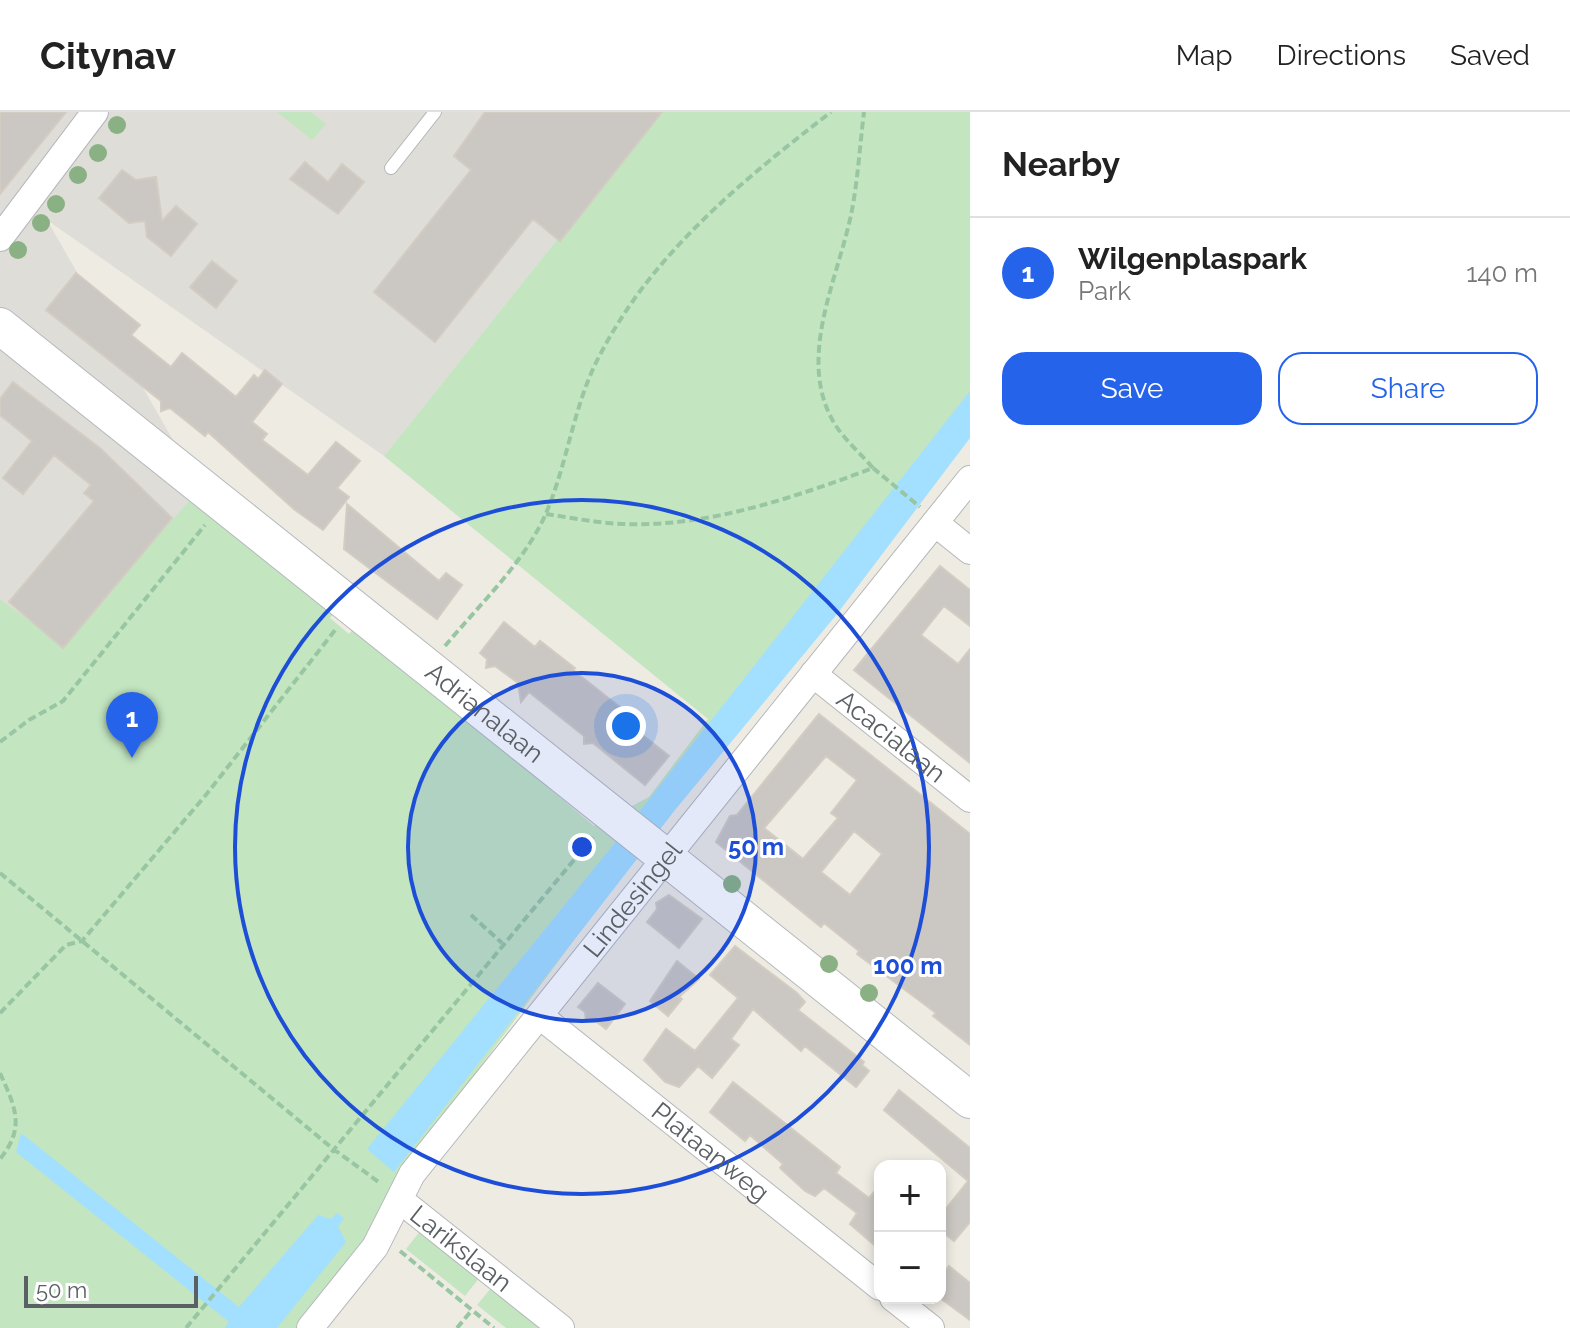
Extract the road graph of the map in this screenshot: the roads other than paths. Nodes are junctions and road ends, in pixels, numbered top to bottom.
1 (95, 112) edge
2 (435, 112) edge
3 (391, 168) dead end
4 (0, 238) edge
5 (2, 330) edge
6 (970, 479) edge
7 (932, 519) junction
8 (970, 551) edge
9 (813, 674) junction
10 (970, 799) edge
11 (661, 855) junction
12 (540, 1016) junction
13 (970, 1100) edge
14 (400, 1200) junction
15 (874, 1282) edge
16 (901, 1304) edge
17 (310, 1328) edge
18 (561, 1328) edge
19 (931, 1328) edge

1 - 4 street
2 - 3 lane
5 - 11 street, Adrianalaan
6 - 7 street, Lindesingel
7 - 8 street
7 - 9 street, Lindesingel
9 - 10 street, Acacialaan
9 - 11 street, Lindesingel
11 - 12 street, Lindesingel
11 - 13 street, Adrianalaan
12 - 14 street, Lindesingel
12 - 15 street, Plataanweg
14 - 17 street, Lindesingel
14 - 18 street, Larikslaan
16 - 19 street

